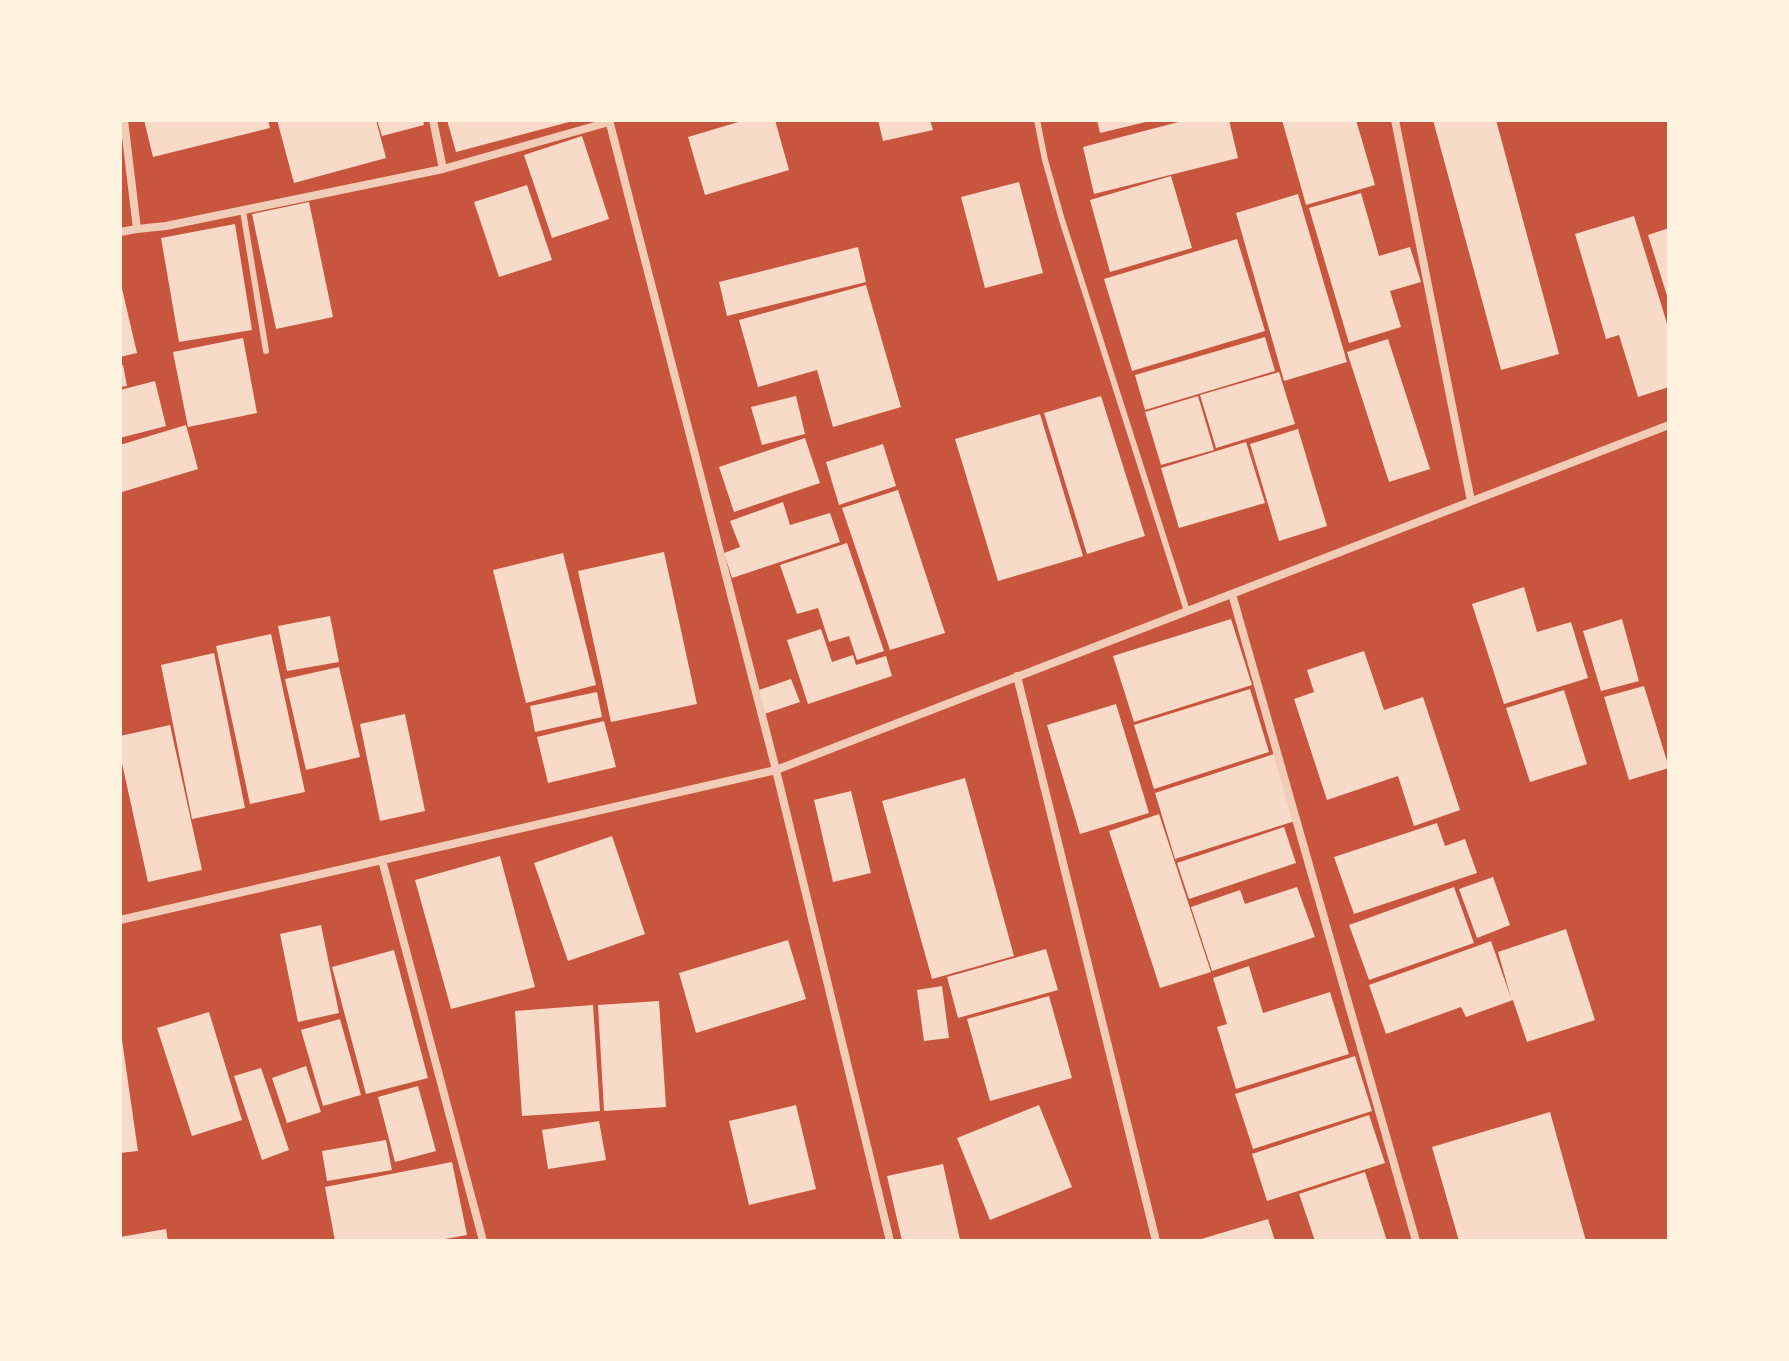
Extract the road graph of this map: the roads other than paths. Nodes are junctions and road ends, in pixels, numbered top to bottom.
1 (124, 120) edge
2 (433, 120) edge
3 (1037, 120) edge
4 (1395, 120) edge
5 (609, 121) edge
6 (443, 169) junction
7 (243, 211) junction
8 (137, 229) junction
9 (120, 232) edge
10 (266, 351) dead end
11 (1669, 425) edge
12 (1471, 501) junction
13 (1232, 594) junction
14 (1187, 611) junction
15 (1017, 676) junction
16 (776, 770) junction
17 (382, 860) junction
18 (120, 920) edge
19 (483, 1241) edge
20 (890, 1241) edge
21 (1156, 1241) edge
22 (1416, 1241) edge

1 - 8 street
2 - 6 street
3 - 14 lane
4 - 12 street
5 - 6 street
5 - 16 street
6 - 7 street
7 - 8 street
7 - 10 lane
8 - 9 street
11 - 12 street
12 - 13 street
13 - 14 street
13 - 22 street
14 - 15 street
15 - 16 street
15 - 21 street
16 - 17 street
16 - 20 street
17 - 18 street
17 - 19 street

